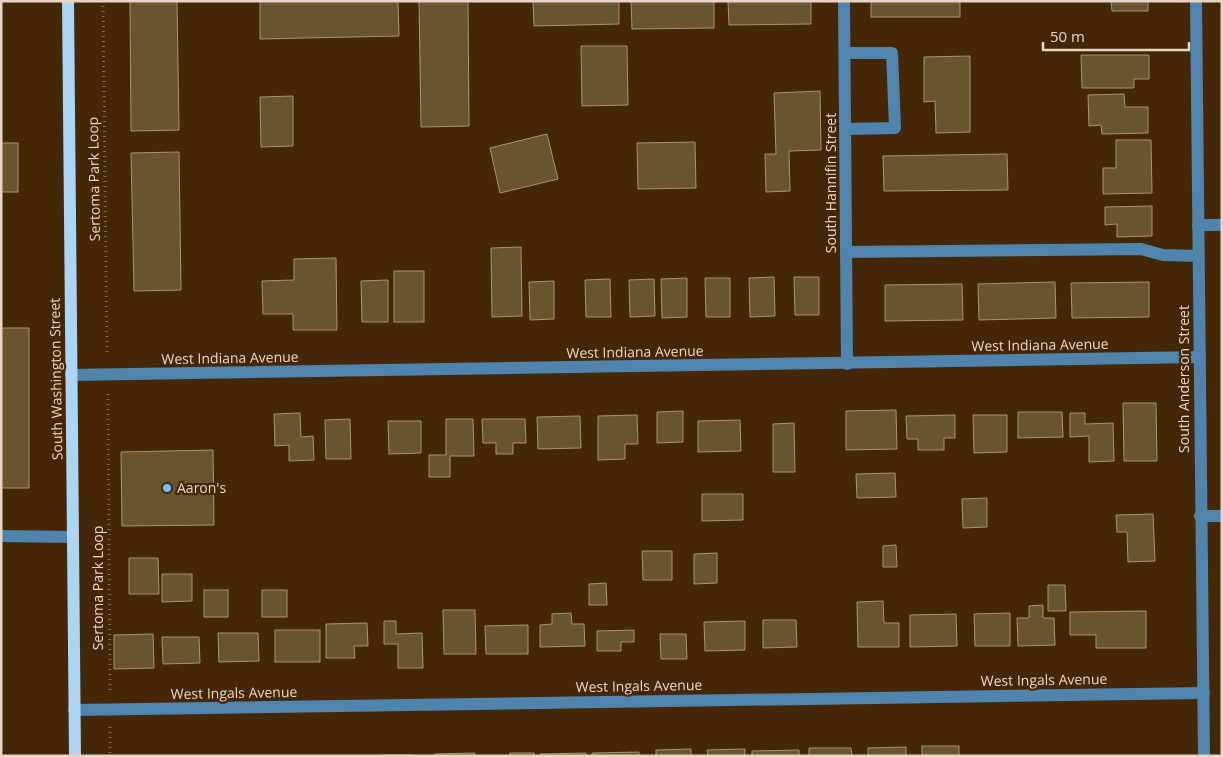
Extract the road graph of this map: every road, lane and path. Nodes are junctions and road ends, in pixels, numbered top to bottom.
1 (68, 1) edge
2 (103, 1) edge
3 (844, 1) edge
4 (1196, 1) edge
5 (845, 53) junction
6 (845, 129) junction
7 (1198, 225) junction
8 (1222, 225) edge
9 (846, 252) junction
10 (1198, 256) junction
11 (107, 356) dead end
12 (1200, 357) junction
13 (848, 364) junction
14 (71, 375) junction
15 (108, 394) dead end
16 (1200, 516) junction
17 (1222, 516) edge
18 (1, 536) edge
19 (73, 537) junction
20 (110, 691) dead end
21 (1204, 693) junction
22 (74, 710) junction
23 (110, 727) dead end
24 (75, 756) edge
25 (110, 756) edge
26 (1204, 756) edge

1 - 14 main road, South Washington Street
2 - 11 path, Sertoma Park Loop
3 - 5 street, South Hannifin Street
4 - 7 street, South Anderson Street
5 - 6 street, South Hannifin Street
5 - 6 street
6 - 9 street, South Hannifin Street
7 - 8 street
7 - 10 street, South Anderson Street
9 - 10 street
9 - 13 street, South Hannifin Street
10 - 12 street, South Anderson Street
12 - 13 street, West Indiana Avenue
12 - 16 street, South Anderson Street
13 - 14 street, West Indiana Avenue
14 - 19 main road, South Washington Street
15 - 20 path, Sertoma Park Loop
16 - 17 street
16 - 21 street, South Anderson Street
18 - 19 street
19 - 22 main road, South Washington Street
21 - 22 street, West Ingals Avenue
21 - 26 street, South Anderson Street
22 - 24 main road, South Washington Street
23 - 25 path

